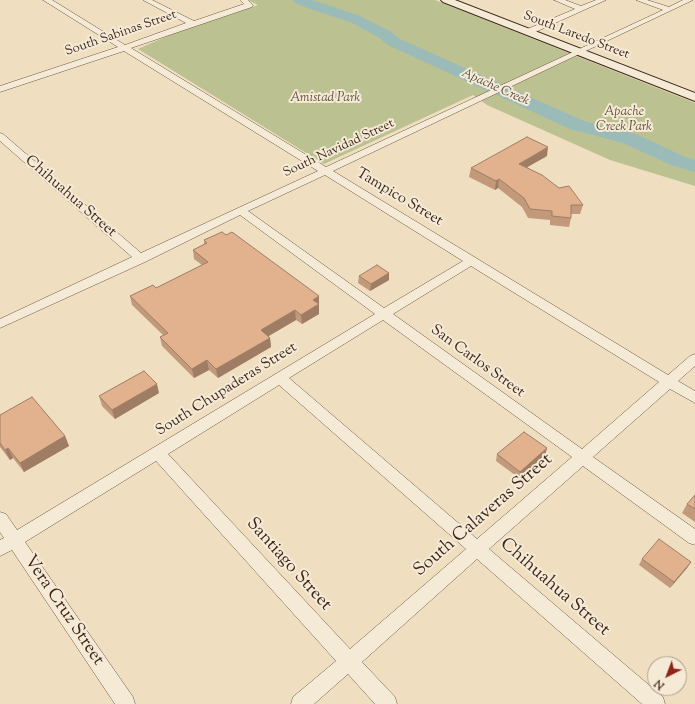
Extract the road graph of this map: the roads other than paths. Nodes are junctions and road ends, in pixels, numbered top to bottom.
1 (47, 0) edge
2 (147, 0) edge
3 (446, 0) edge
4 (558, 0) edge
5 (602, 0) edge
6 (640, 0) edge
7 (689, 0) edge
8 (247, 2) edge
9 (582, 8) junction
10 (668, 9) junction
11 (192, 24) junction
12 (528, 32) junction
13 (124, 48) junction
14 (579, 52) junction
15 (0, 89) edge
16 (695, 97) edge
17 (0, 136) edge
18 (325, 171) junction
19 (241, 211) junction
20 (141, 259) junction
21 (472, 260) junction
22 (384, 314) junction
23 (0, 324) edge
24 (695, 359) edge
25 (280, 378) junction
26 (669, 382) junction
27 (695, 398) edge
28 (158, 452) junction
29 (583, 457) junction
30 (0, 519) edge
31 (695, 538) edge
32 (15, 540) junction
33 (478, 548) junction
34 (0, 549) edge
35 (349, 661) junction
36 (126, 704) edge
37 (300, 704) edge
38 (388, 704) edge
39 (656, 704) edge

1 - 13 street, Tampico Street
2 - 11 street
3 - 12 main road, South Laredo Street
4 - 9 street
5 - 9 street
6 - 10 street
7 - 10 street, South Navidad Street
8 - 11 street, South Sabinas Street
9 - 12 street
10 - 14 street, South Navidad Street
11 - 13 street, South Sabinas Street
12 - 14 main road, South Laredo Street
13 - 15 street, South Sabinas Street
13 - 18 street, Tampico Street
14 - 16 main road, South Laredo Street
14 - 18 street, South Navidad Street
17 - 20 street, Chihuahua Street
18 - 19 street, South Navidad Street
18 - 21 street, Tampico Street
19 - 20 street, South Navidad Street
19 - 22 street, San Carlos Street
20 - 23 street, South Navidad Street
21 - 22 street, South Chupaderas Street
21 - 26 street, Tampico Street
22 - 25 street, South Chupaderas Street
22 - 29 street, San Carlos Street
24 - 26 street, South Calaveras Street
25 - 28 street, South Chupaderas Street
25 - 33 street, Chihuahua Street
26 - 27 street, Tampico Street
26 - 29 street, South Calaveras Street
28 - 32 street, South Chupaderas Street
28 - 35 street, Santiago Street
29 - 31 street, San Carlos Street
29 - 33 street, South Calaveras Street
30 - 32 street, Vera Cruz Street
32 - 34 street, South Chupaderas Street
32 - 36 street, Vera Cruz Street
33 - 35 street, South Calaveras Street
33 - 39 street, Chihuahua Street
35 - 37 street, South Calaveras Street
35 - 38 street, Santiago Street

